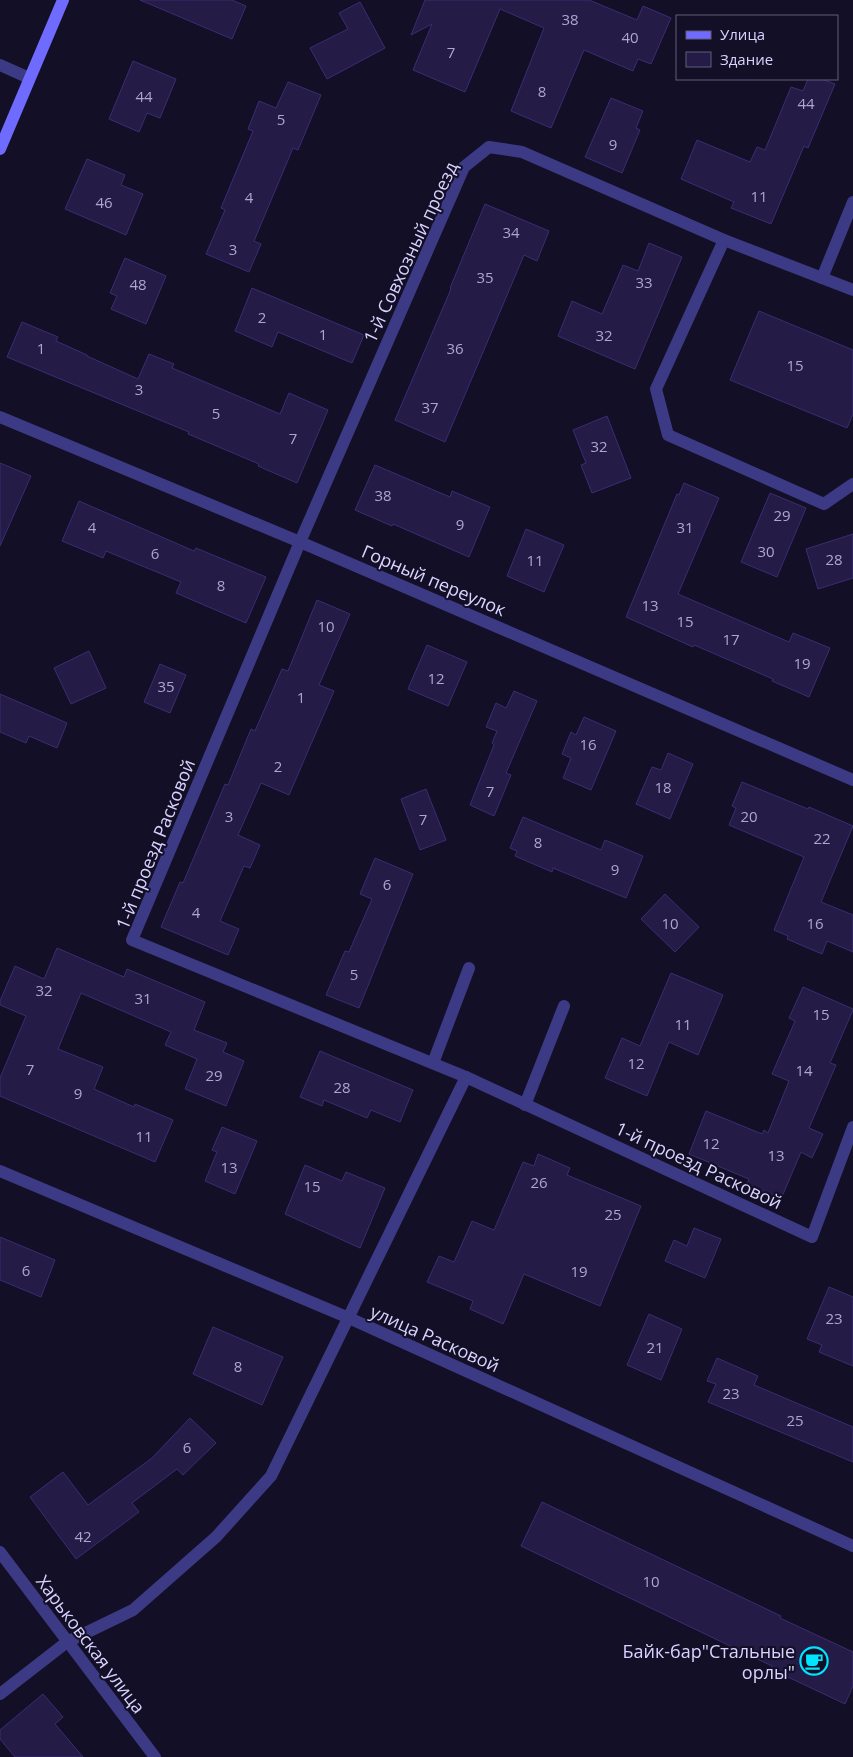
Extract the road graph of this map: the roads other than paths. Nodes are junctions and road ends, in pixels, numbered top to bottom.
1 (63, 0) edge
2 (0, 65) edge
3 (29, 78) junction
4 (0, 149) edge
5 (853, 202) edge
6 (724, 240) junction
7 (822, 278) junction
8 (853, 290) edge
9 (0, 417) edge
10 (853, 484) edge
11 (300, 542) junction
12 (853, 780) edge
13 (469, 968) dead end
14 (564, 1006) dead end
15 (433, 1063) junction
16 (466, 1077) junction
17 (525, 1104) junction
18 (853, 1127) edge
19 (0, 1171) edge
20 (349, 1318) junction
21 (853, 1546) edge
22 (0, 1552) edge
23 (67, 1642) junction
24 (0, 1694) edge
25 (155, 1757) edge

1 - 3 main road
2 - 3 street
3 - 4 main road
5 - 7 street
6 - 7 street, 1-й Совхозный проезд
6 - 10 street
6 - 11 street, 1-й Совхозный проезд
7 - 8 street, 1-й Совхозный проезд
9 - 11 street, Горный переулок
11 - 12 street, Горный переулок
11 - 15 street, 1-й проезд Расковой
13 - 15 street
14 - 17 street
15 - 16 street, 1-й проезд Расковой
16 - 17 street, 1-й проезд Расковой
16 - 20 street
17 - 18 street, 1-й проезд Расковой
19 - 20 street, улица Расковой
20 - 21 street, улица Расковой
20 - 23 street
22 - 23 street, Харьковская улица
23 - 24 street
23 - 25 street, Харьковская улица

